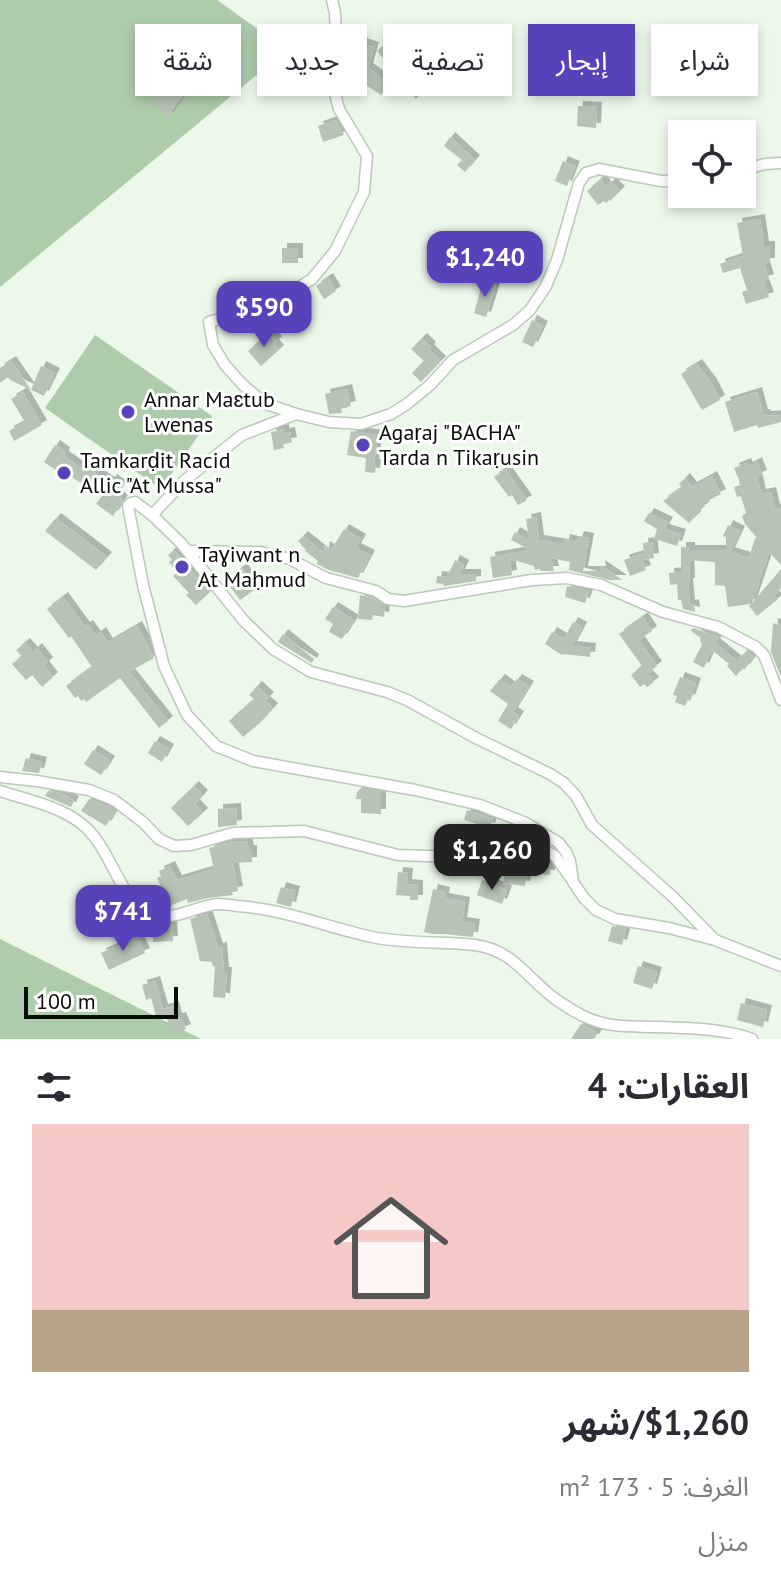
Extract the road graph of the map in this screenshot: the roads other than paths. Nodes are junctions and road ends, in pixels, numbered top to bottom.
1 (332, 0) edge
2 (781, 163) edge
3 (756, 166) edge
4 (668, 181) edge
5 (296, 414) junction
6 (152, 515) junction
7 (188, 551) junction
8 (781, 700) edge
9 (0, 777) edge
10 (0, 791) edge
11 (573, 882) junction
12 (715, 940) junction
13 (781, 966) edge
14 (752, 1039) edge

1 - 5 street
2 - 3 street
4 - 5 street
5 - 6 street
6 - 7 street
6 - 11 street
7 - 8 street
7 - 12 street
9 - 11 street
10 - 14 street
11 - 12 street
12 - 13 street

